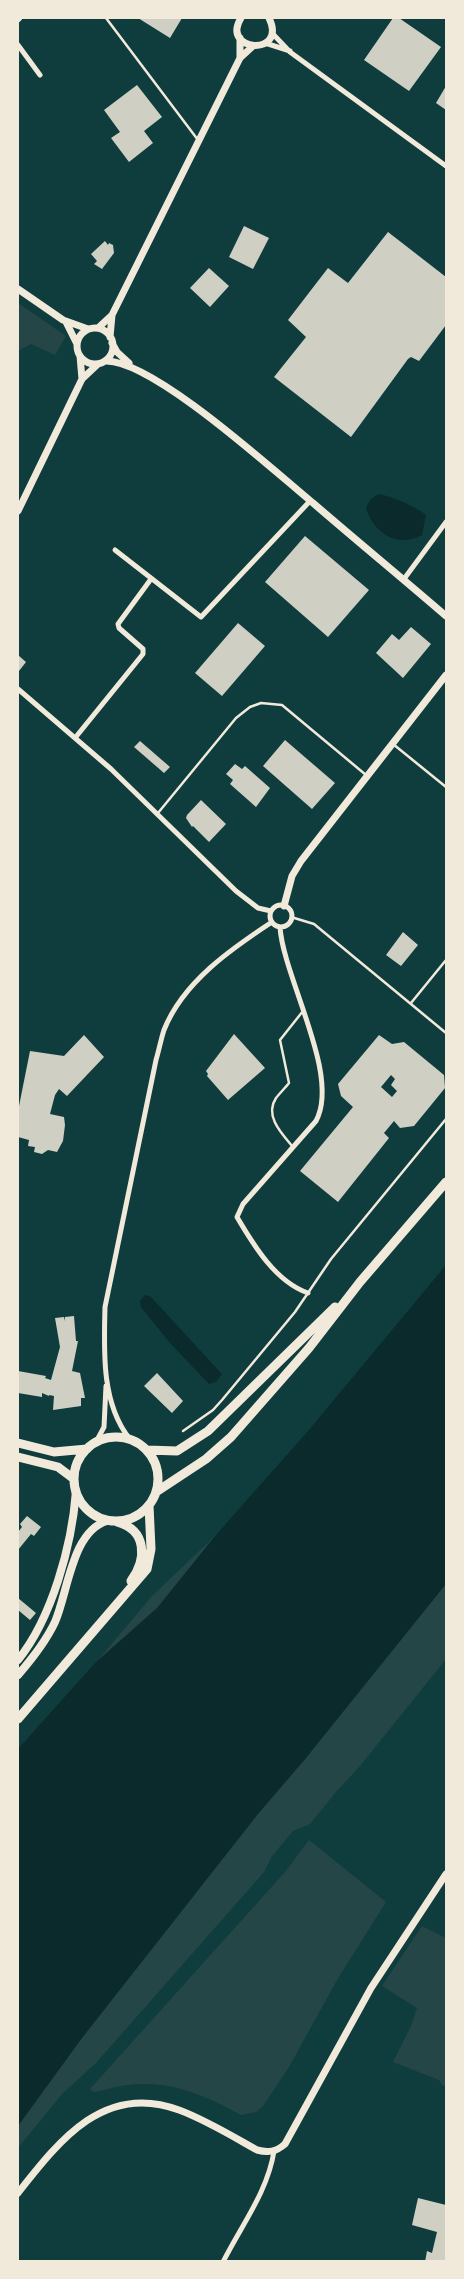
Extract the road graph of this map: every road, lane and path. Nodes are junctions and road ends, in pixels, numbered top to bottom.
1 (106, 18) edge
2 (269, 18) edge
3 (239, 19) edge
4 (272, 33) junction
5 (240, 38) junction
6 (265, 43) junction
7 (18, 45) edge
8 (253, 46) junction
9 (290, 52) junction
10 (240, 58) junction
11 (40, 75) dead end
12 (199, 141) junction
13 (446, 166) edge
14 (18, 290) edge
15 (112, 315) junction
16 (66, 322) junction
17 (98, 328) junction
18 (88, 329) junction
19 (111, 339) junction
20 (77, 344) junction
21 (80, 356) junction
22 (101, 362) junction
23 (139, 371) junction
24 (82, 379) junction
25 (310, 501) junction
26 (18, 510) edge
27 (446, 522) edge
28 (115, 550) dead end
29 (151, 579) junction
30 (404, 579) junction
31 (446, 616) edge
32 (446, 675) edge
33 (18, 689) edge
34 (75, 738) junction
35 (392, 743) junction
36 (366, 776) junction
37 (446, 787) edge
38 (157, 814) junction
39 (284, 906) junction
40 (271, 912) junction
41 (292, 917) junction
42 (272, 922) junction
43 (280, 927) junction
44 (446, 960) edge
45 (410, 1003) junction
46 (304, 1009) junction
47 (446, 1033) edge
48 (446, 1119) edge
49 (293, 1147) junction
50 (446, 1181) edge
51 (360, 1282) junction
52 (308, 1293) junction
53 (107, 1376) junction
54 (183, 1432) dead end
55 (129, 1438) junction
56 (18, 1443) edge
57 (91, 1447) junction
58 (147, 1450) junction
59 (18, 1457) edge
60 (74, 1479) junction
61 (76, 1491) junction
62 (156, 1492) junction
63 (149, 1505) junction
64 (111, 1521) junction
65 (114, 1607) junction
66 (18, 1660) edge
67 (18, 1675) edge
68 (18, 1719) edge
69 (446, 1876) edge
70 (274, 2151) junction
71 (18, 2193) edge
72 (222, 2262) edge

1 - 12 lane
2 - 4 street
3 - 5 street
4 - 6 street
4 - 9 street
5 - 8 street
5 - 10 street
6 - 8 street
6 - 9 street
7 - 11 street
8 - 10 street
9 - 13 street
10 - 12 street
12 - 15 street
14 - 16 street
15 - 17 street
15 - 19 street
16 - 18 street
16 - 20 street
17 - 18 street
17 - 19 street
18 - 20 street
19 - 22 street
19 - 23 street
20 - 21 street
21 - 22 street
21 - 24 street
22 - 23 street
22 - 24 street
23 - 25 street
24 - 26 street
25 - 29 street
25 - 30 street
27 - 30 street
28 - 29 street
29 - 34 street
30 - 31 street
32 - 35 street
33 - 34 street
34 - 38 street
35 - 36 street
35 - 37 lane
36 - 38 lane
36 - 39 street
38 - 40 street
39 - 40 street
39 - 41 street
40 - 42 street
41 - 43 street
41 - 45 lane
42 - 43 street
42 - 53 street
43 - 46 street
44 - 45 lane
45 - 47 lane
46 - 49 street
46 - 49 lane
48 - 52 lane
49 - 52 street
50 - 51 main road
51 - 58 main road
51 - 62 main road
52 - 54 lane
53 - 55 street
53 - 57 street
55 - 57 main road
55 - 58 main road
56 - 57 main road
57 - 60 main road
58 - 62 main road
59 - 60 main road
60 - 61 main road
61 - 64 main road
61 - 66 main road
62 - 63 main road
63 - 64 main road
63 - 65 main road
64 - 65 main road
64 - 67 main road
65 - 68 main road
69 - 70 street
70 - 71 street
70 - 72 street

